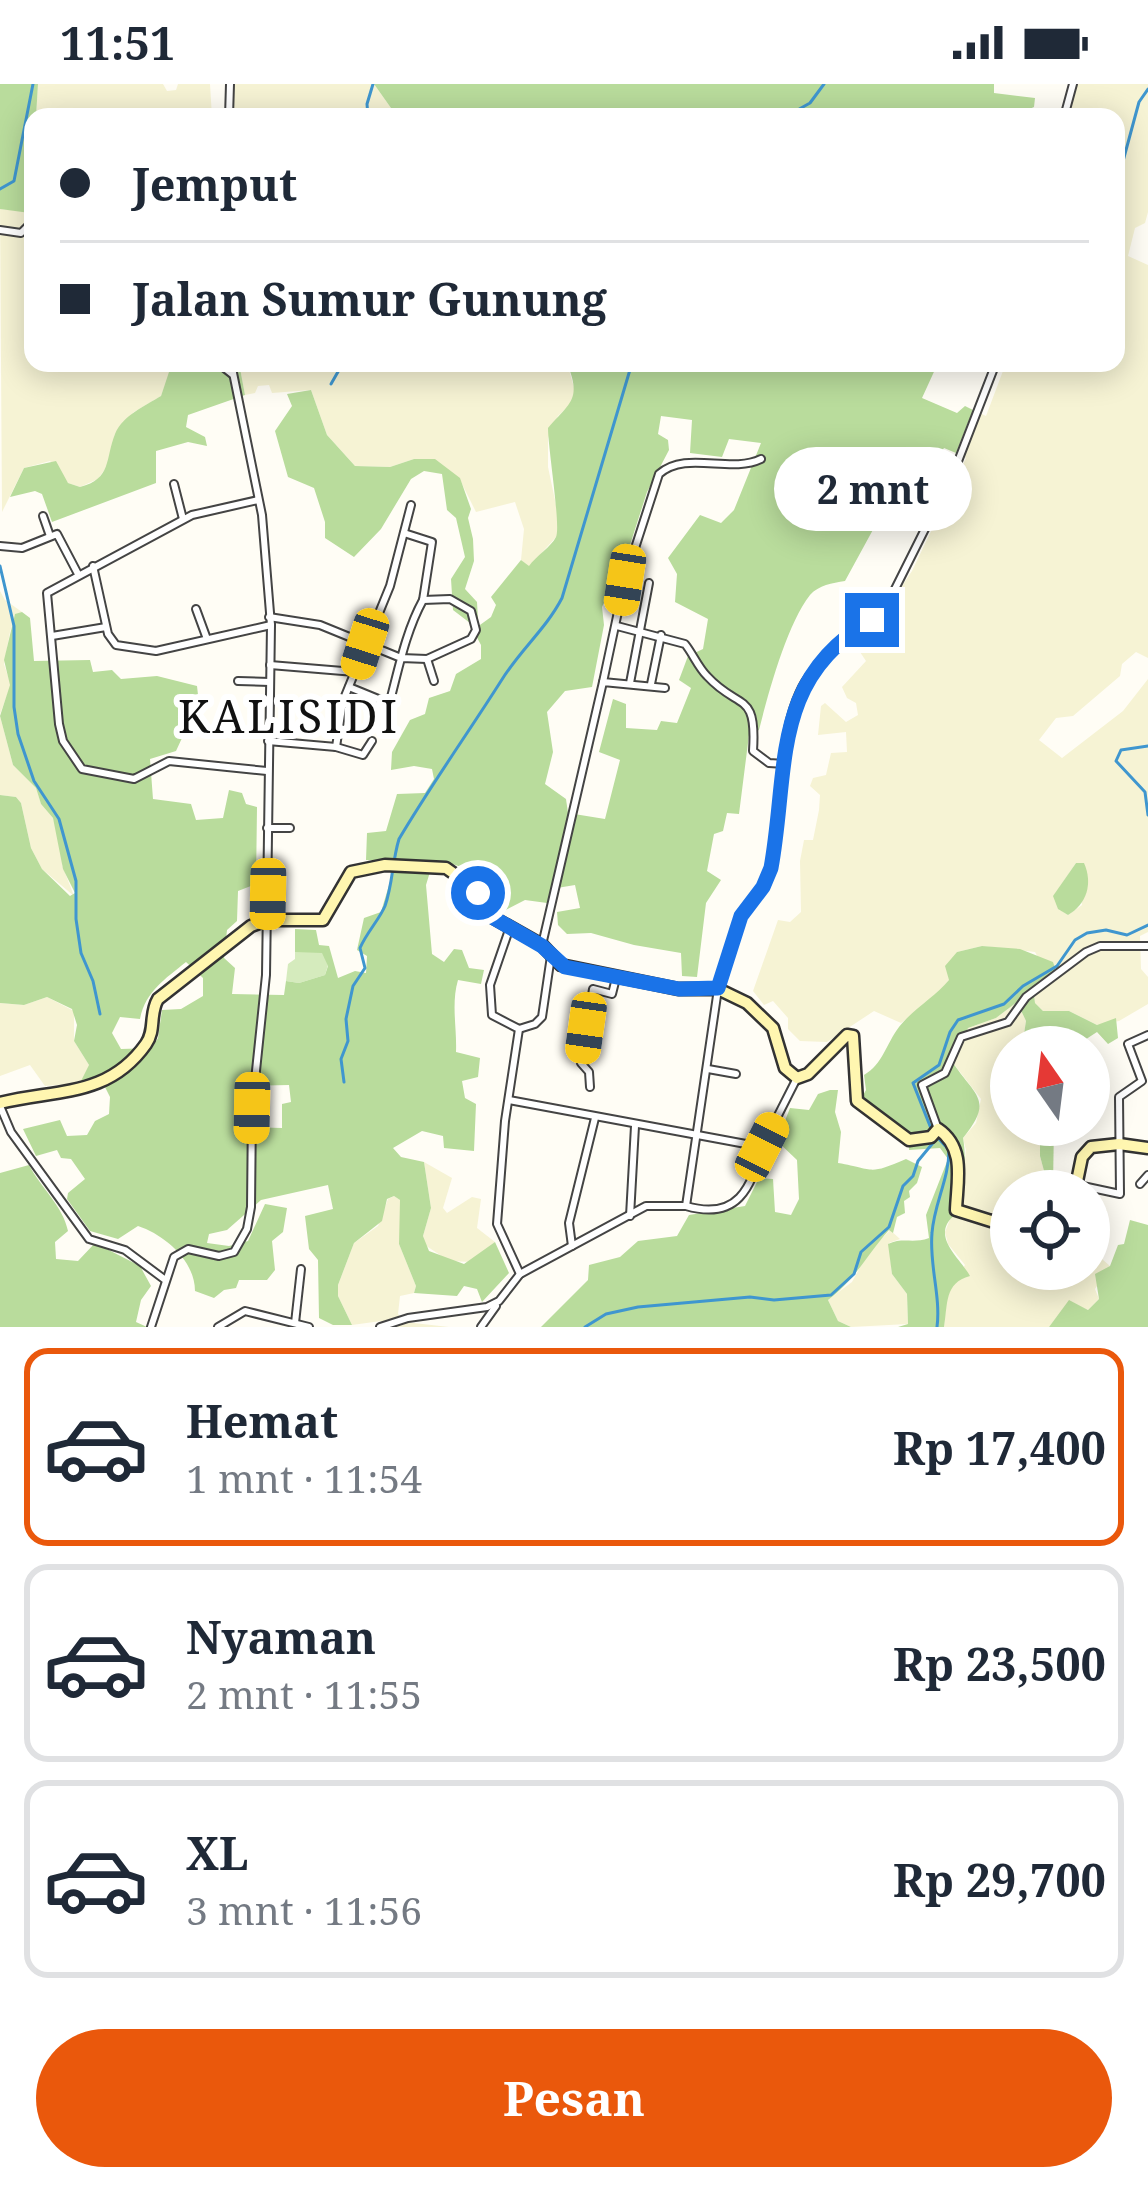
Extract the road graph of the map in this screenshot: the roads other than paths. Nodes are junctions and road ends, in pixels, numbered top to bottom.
1 (229, 372) edge
2 (993, 372) edge
3 (232, 374) joint
4 (761, 459) dead end
5 (174, 484) dead end
6 (258, 500) junction
7 (411, 505) dead end
8 (43, 516) dead end
9 (183, 519) junction
10 (404, 533) junction
11 (50, 536) junction
12 (2, 546) edge
13 (93, 566) junction
14 (78, 574) junction
15 (649, 583) dead end
16 (423, 601) junction
17 (196, 609) dead end
18 (270, 621) junction
19 (616, 626) junction
20 (106, 627) junction
21 (640, 631) junction
22 (661, 634) junction
23 (52, 636) junction
24 (207, 639) junction
25 (365, 644) junction
26 (401, 658) junction
27 (427, 659) junction
28 (270, 665) junction
29 (356, 672) junction
30 (238, 681) dead end
31 (434, 681) dead end
32 (270, 682) junction
33 (603, 682) junction
34 (630, 683) junction
35 (651, 685) junction
36 (349, 687) junction
37 (665, 688) dead end
38 (268, 741) junction
39 (372, 741) dead end
40 (336, 747) junction
41 (785, 764) junction
42 (267, 771) junction
43 (267, 828) junction
44 (290, 828) dead end
45 (268, 920) junction
46 (511, 925) junction
47 (1148, 946) edge
48 (546, 951) junction
49 (616, 975) junction
50 (718, 988) junction
51 (519, 1029) junction
52 (1148, 1035) edge
53 (708, 1070) junction
54 (736, 1074) dead end
55 (797, 1078) junction
56 (1145, 1081) edge
57 (590, 1087) dead end
58 (509, 1100) junction
59 (0, 1104) edge
60 (595, 1118) junction
61 (635, 1126) junction
62 (935, 1133) junction
63 (698, 1136) junction
64 (1119, 1144) junction
65 (762, 1147) junction
66 (1148, 1148) edge
67 (1080, 1170) edge
68 (1148, 1175) edge
69 (1140, 1184) dead end
70 (1110, 1193) edge
71 (686, 1206) junction
72 (630, 1216) junction
73 (990, 1220) edge
74 (572, 1246) junction
75 (301, 1269) dead end
76 (520, 1274) junction
77 (164, 1279) junction
78 (499, 1301) junction
79 (479, 1310) junction
80 (295, 1323) junction
81 (484, 1323) edge
82 (152, 1327) edge
83 (218, 1327) edge
84 (309, 1327) edge
85 (380, 1327) edge

1 - 3 street
2 - 41 street
3 - 6 street
4 - 19 street
5 - 9 street
6 - 9 street
6 - 18 street
7 - 10 street
8 - 11 street
9 - 13 street
10 - 16 street
10 - 25 street
11 - 12 street
11 - 14 street
13 - 14 street
13 - 20 street
14 - 23 street
15 - 21 street
16 - 26 street
16 - 27 street
17 - 24 street
18 - 24 street
18 - 25 street
18 - 28 street
19 - 21 street
19 - 33 street
20 - 23 street
20 - 24 street
21 - 22 street
21 - 34 street
22 - 35 street
22 - 41 street
23 - 42 street
25 - 26 street
25 - 29 street
26 - 27 street
26 - 36 street
27 - 31 street
28 - 29 street
28 - 32 street
29 - 36 street
30 - 32 street
32 - 38 street
33 - 34 street
33 - 48 street
34 - 35 street
35 - 37 street
36 - 40 street
38 - 40 street
38 - 42 street
39 - 40 street
41 - 50 street
42 - 43 street
43 - 44 street
43 - 45 street
45 - 46 street
45 - 59 street
45 - 77 street
46 - 48 street
46 - 51 street
47 - 62 street
48 - 49 street
48 - 51 street
49 - 50 street
49 - 57 street
50 - 53 street
50 - 55 street
51 - 58 street
52 - 56 street
53 - 54 street
53 - 63 street
55 - 62 street
55 - 65 street
56 - 64 street
58 - 60 street
58 - 76 street
59 - 77 street
60 - 61 street
60 - 74 street
61 - 63 street
61 - 72 street
62 - 73 street
63 - 65 street
63 - 71 street
64 - 66 street
64 - 67 street
64 - 70 street
65 - 71 street
68 - 69 street
71 - 72 street
72 - 74 street
74 - 76 street
75 - 80 street
76 - 78 street
77 - 82 street
78 - 79 street
78 - 81 street
79 - 81 street
79 - 85 street
80 - 83 street
80 - 84 street

